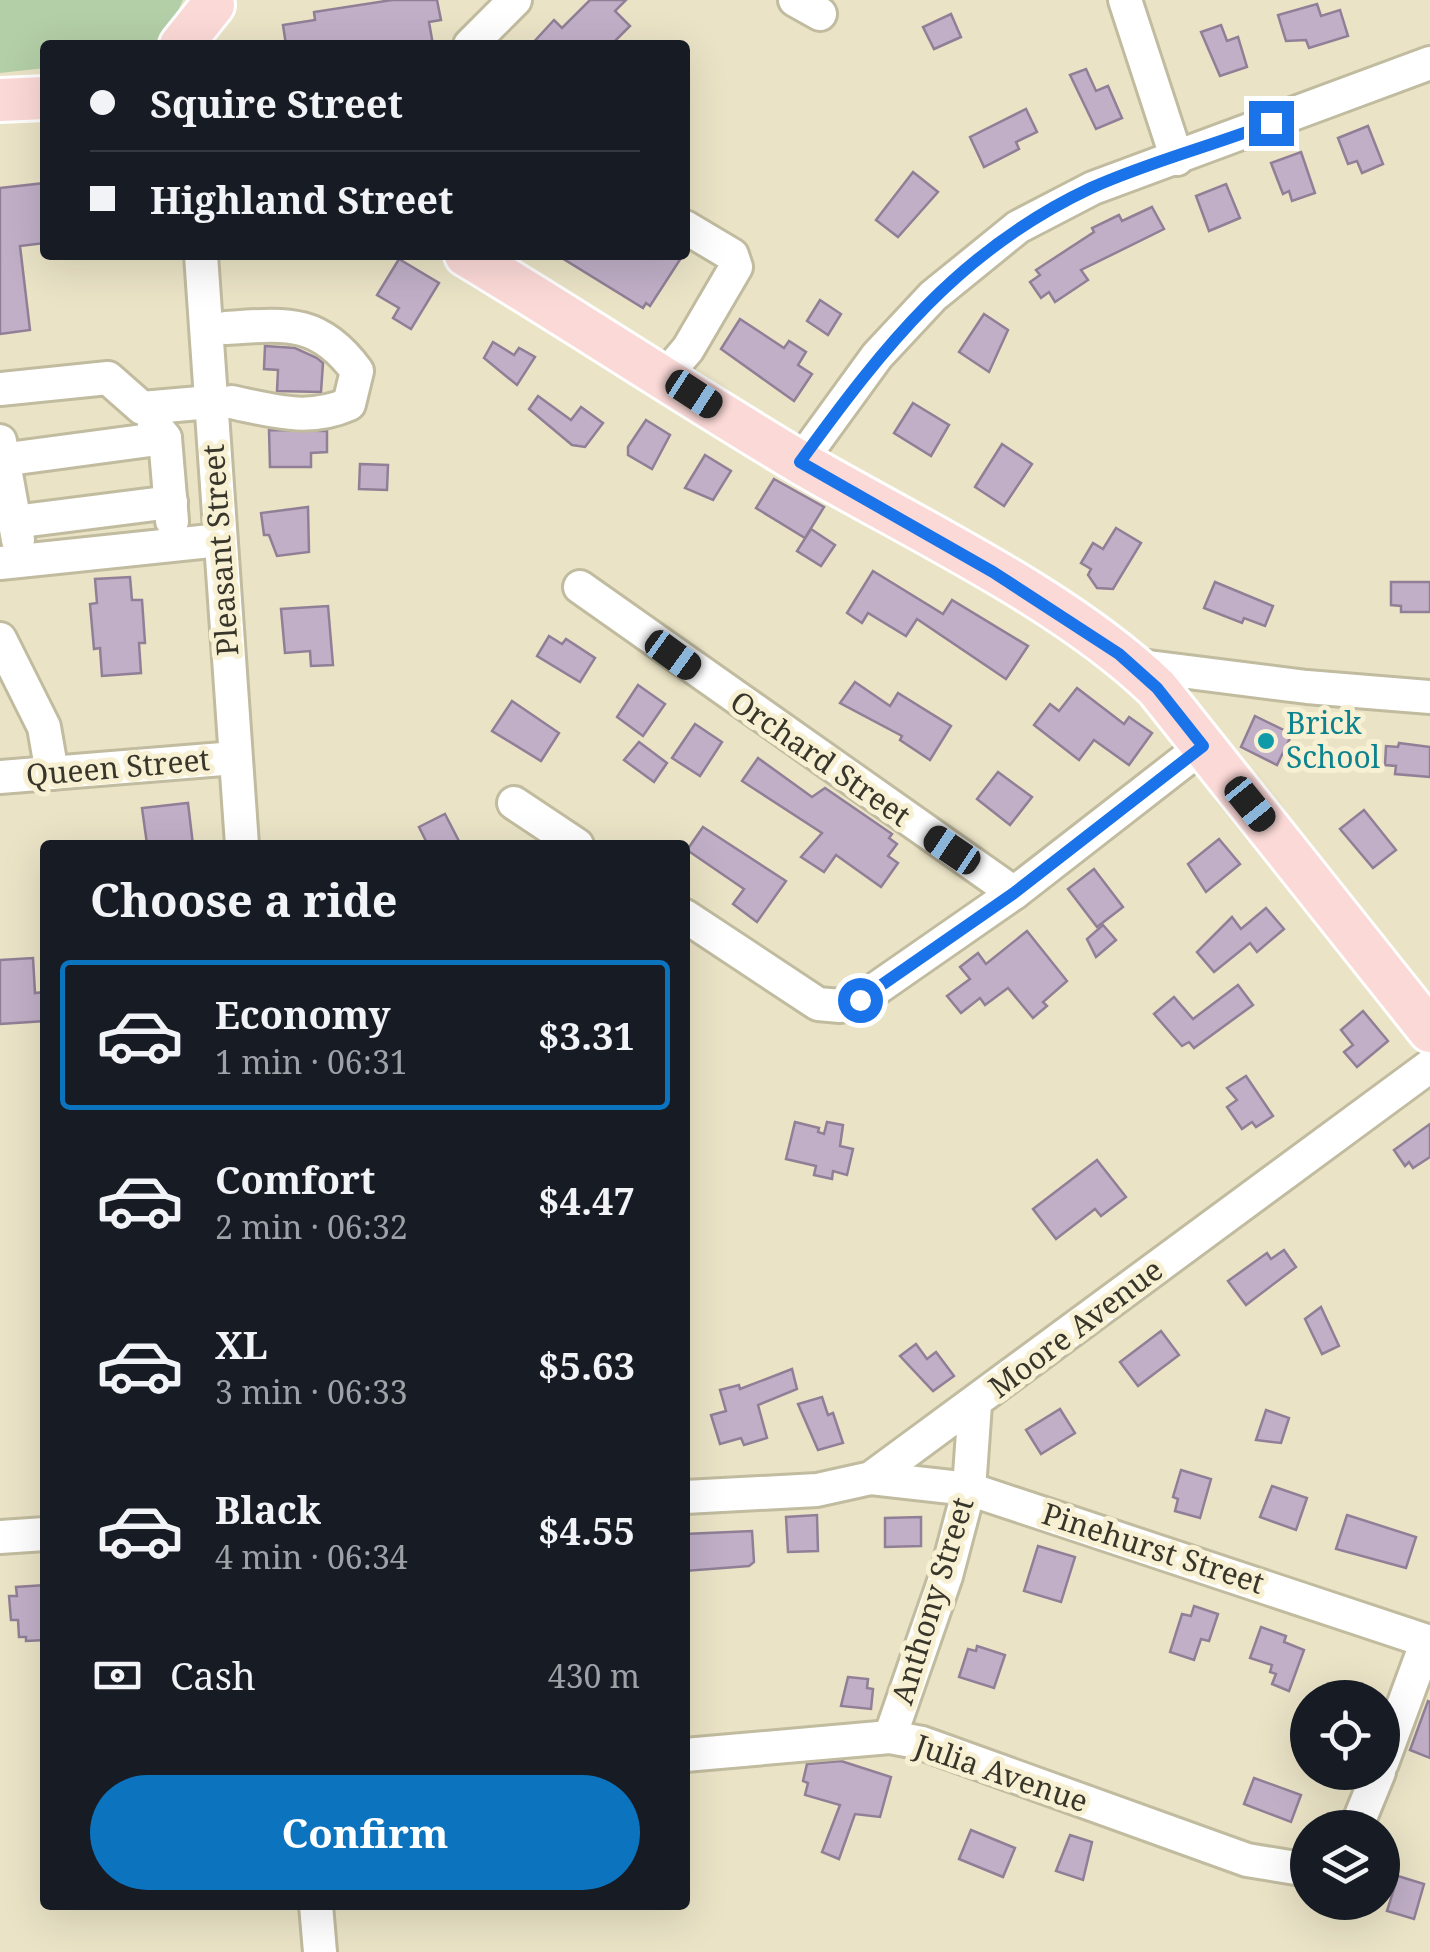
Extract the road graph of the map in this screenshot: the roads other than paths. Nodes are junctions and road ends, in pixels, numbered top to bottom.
1 (515, 0) edge
2 (1126, 0) edge
3 (212, 17) edge
4 (187, 40) edge
5 (475, 40) edge
6 (1430, 64) edge
7 (40, 98) edge
8 (0, 100) edge
9 (1177, 159) junction
10 (690, 231) edge
11 (202, 260) edge
12 (474, 260) edge
13 (226, 328) dead end
14 (665, 376) junction
15 (0, 389) edge
16 (221, 402) junction
17 (142, 408) junction
18 (164, 438) junction
19 (1, 450) edge
20 (800, 462) junction
21 (171, 502) junction
22 (14, 522) junction
23 (220, 540) junction
24 (174, 544) junction
25 (11, 561) edge
26 (580, 588) dead end
27 (0, 639) edge
28 (1133, 666) junction
29 (1430, 696) edge
30 (1203, 746) junction
31 (236, 758) junction
32 (52, 773) junction
33 (0, 778) edge
34 (514, 803) dead end
35 (242, 840) edge
36 (570, 840) edge
37 (1014, 893) junction
38 (690, 919) edge
39 (1430, 1031) edge
40 (1430, 1066) edge
41 (975, 1404) junction
42 (871, 1478) junction
43 (969, 1490) junction
44 (690, 1498) edge
45 (40, 1534) edge
46 (0, 1537) edge
47 (1428, 1642) edge
48 (1400, 1716) edge
49 (890, 1737) junction
50 (690, 1756) edge
51 (1290, 1867) edge
52 (316, 1910) edge
53 (320, 1952) edge

1 - 5 street
2 - 9 street
3 - 4 main road
6 - 9 street
7 - 8 main road
9 - 20 street
10 - 14 street
11 - 16 street, Pleasant Street
12 - 14 main road
13 - 16 street
14 - 20 main road
15 - 17 street
16 - 17 street
16 - 23 street, Pleasant Street
17 - 18 street
18 - 19 street
18 - 21 street
19 - 22 street
20 - 28 main road
21 - 22 street
21 - 24 street
22 - 25 street
23 - 24 street
23 - 31 street, Pleasant Street
24 - 25 street
26 - 37 street, Orchard Street
27 - 32 street
28 - 29 street
28 - 30 main road
30 - 37 street
30 - 39 main road
31 - 32 street, Queen Street
31 - 35 street, Pleasant Street
32 - 33 street, Queen Street
34 - 36 street
37 - 38 street
40 - 41 street, Moore Avenue
41 - 42 street, Moore Avenue
41 - 43 street, Anthony Street
42 - 43 street, Pinehurst Street
42 - 44 street, Moore Avenue
43 - 47 street, Pinehurst Street
43 - 49 street, Anthony Street
45 - 46 street
47 - 48 street
49 - 50 street, Julia Avenue
49 - 51 street, Julia Avenue
52 - 53 street

